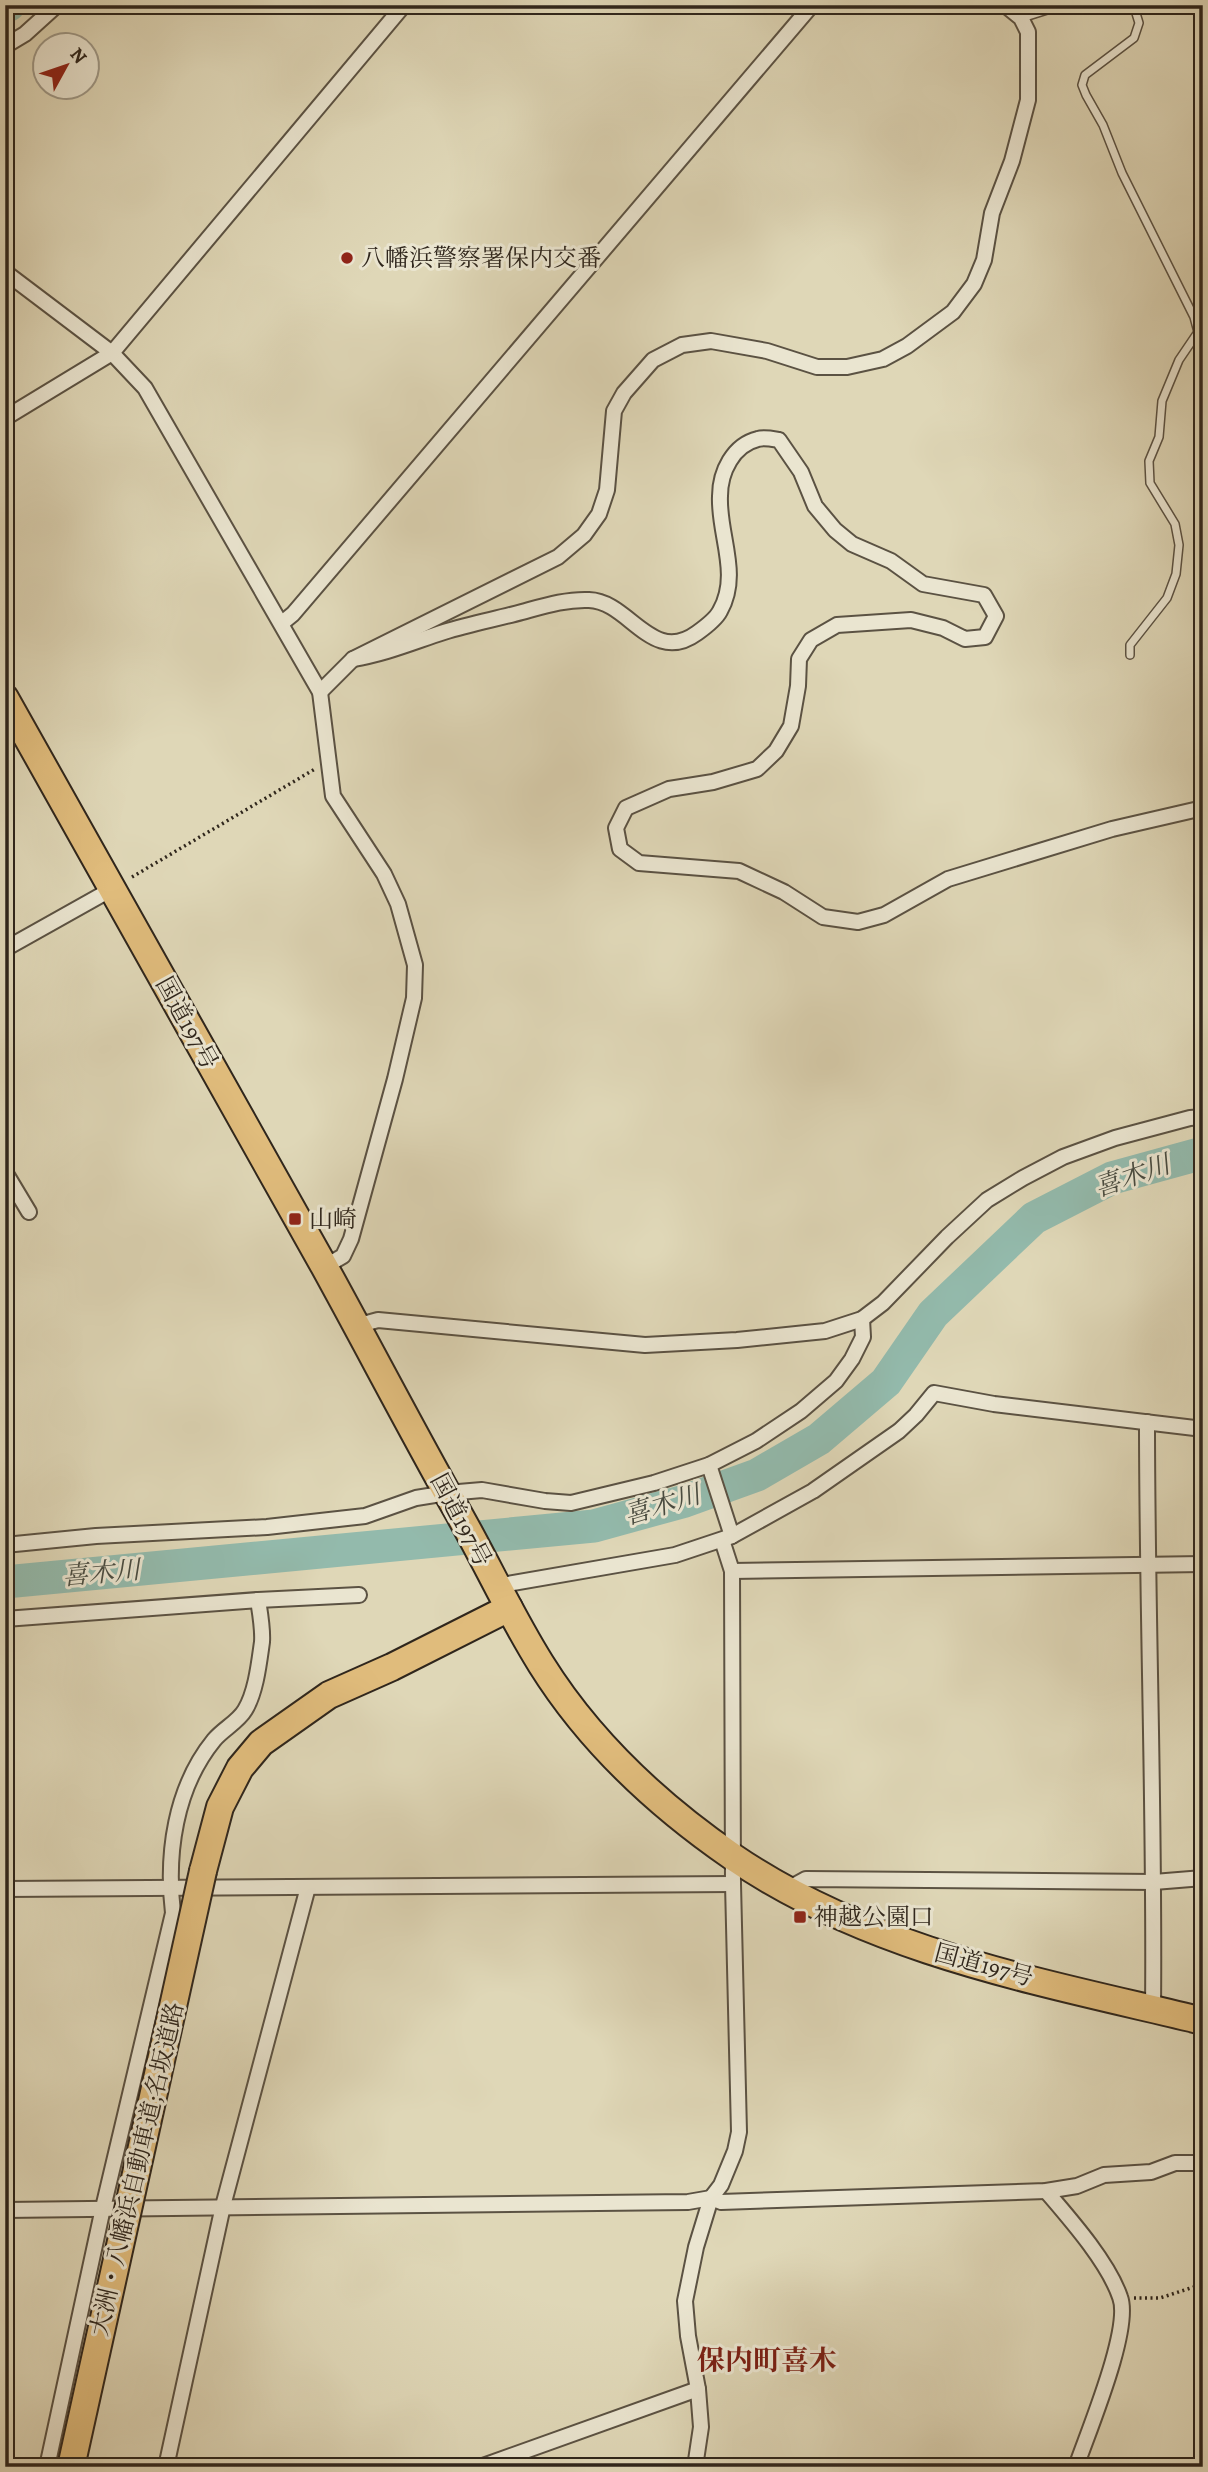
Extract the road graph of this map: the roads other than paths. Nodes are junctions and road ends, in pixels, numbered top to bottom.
1 (57, 5) edge
2 (404, 5) edge
3 (812, 5) edge
4 (1005, 5) edge
5 (1063, 5) edge
6 (1116, 5) edge
7 (1148, 5) edge
8 (1135, 10) junction
9 (1021, 18) junction
10 (5, 46) edge
11 (5, 272) edge
12 (111, 353) junction
13 (5, 418) edge
14 (282, 623) junction
15 (1130, 655) dead end
16 (353, 659) junction
17 (320, 692) junction
18 (5, 698) edge
19 (1203, 808) edge
20 (112, 889) junction
21 (5, 949) edge
22 (1203, 1117) edge
23 (5, 1172) edge
24 (29, 1212) dead end
25 (324, 1268) junction
26 (862, 1319) junction
27 (356, 1326) junction
28 (1147, 1422) junction
29 (1203, 1429) edge
30 (711, 1469) junction
31 (451, 1500) junction
32 (728, 1535) junction
33 (5, 1545) edge
34 (1147, 1564) junction
35 (1203, 1564) edge
36 (732, 1571) junction
37 (498, 1589) junction
38 (359, 1595) dead end
39 (258, 1600) junction
40 (5, 1619) edge
41 (734, 1857) junction
42 (1203, 1878) edge
43 (1154, 1882) junction
44 (733, 1884) junction
45 (308, 1887) junction
46 (170, 1888) junction
47 (5, 1889) edge
48 (786, 1889) junction
49 (1153, 2008) junction
50 (1203, 2021) edge
51 (1203, 2163) edge
52 (1046, 2191) junction
53 (710, 2198) junction
54 (223, 2206) junction
55 (103, 2208) junction
56 (5, 2210) edge
57 (698, 2389) junction
58 (47, 2467) edge
59 (71, 2467) edge
60 (166, 2467) edge
61 (480, 2467) edge
62 (695, 2467) edge
63 (1076, 2467) edge

1 - 10 street
2 - 12 street
3 - 14 street
4 - 9 street
5 - 9 lane
6 - 8 lane
7 - 8 lane
8 - 15 lane
9 - 16 street
11 - 12 street
12 - 13 street
12 - 14 street
14 - 17 street
16 - 17 street
16 - 19 street
17 - 25 street
18 - 20 highway, 国道197号
20 - 21 street
20 - 25 highway, 国道197号
22 - 26 street
23 - 24 street
25 - 27 highway, 国道197号
26 - 27 street
26 - 30 street
27 - 31 highway, 国道197号
28 - 29 street
28 - 32 street
28 - 34 street
30 - 31 street
30 - 32 street
31 - 33 street
31 - 37 highway, 国道197号
32 - 36 street
32 - 37 street
34 - 35 street
34 - 36 street
34 - 43 street
36 - 41 street
37 - 41 highway, 国道197号
37 - 59 highway, 大洲・八幡浜自動車道;名坂道路, bridge
38 - 39 street
39 - 40 street
39 - 46 street
41 - 44 street
41 - 48 highway, 国道197号
42 - 43 street
43 - 48 street
43 - 49 street
44 - 45 street
44 - 53 street
45 - 46 street
45 - 54 street
46 - 47 street
46 - 55 street
48 - 49 highway, 国道197号
49 - 50 highway, 国道197号
51 - 52 street
52 - 53 street
52 - 63 street
53 - 54 street
53 - 57 street
54 - 55 street
54 - 60 street
55 - 56 street
55 - 58 street
57 - 61 street
57 - 62 street

